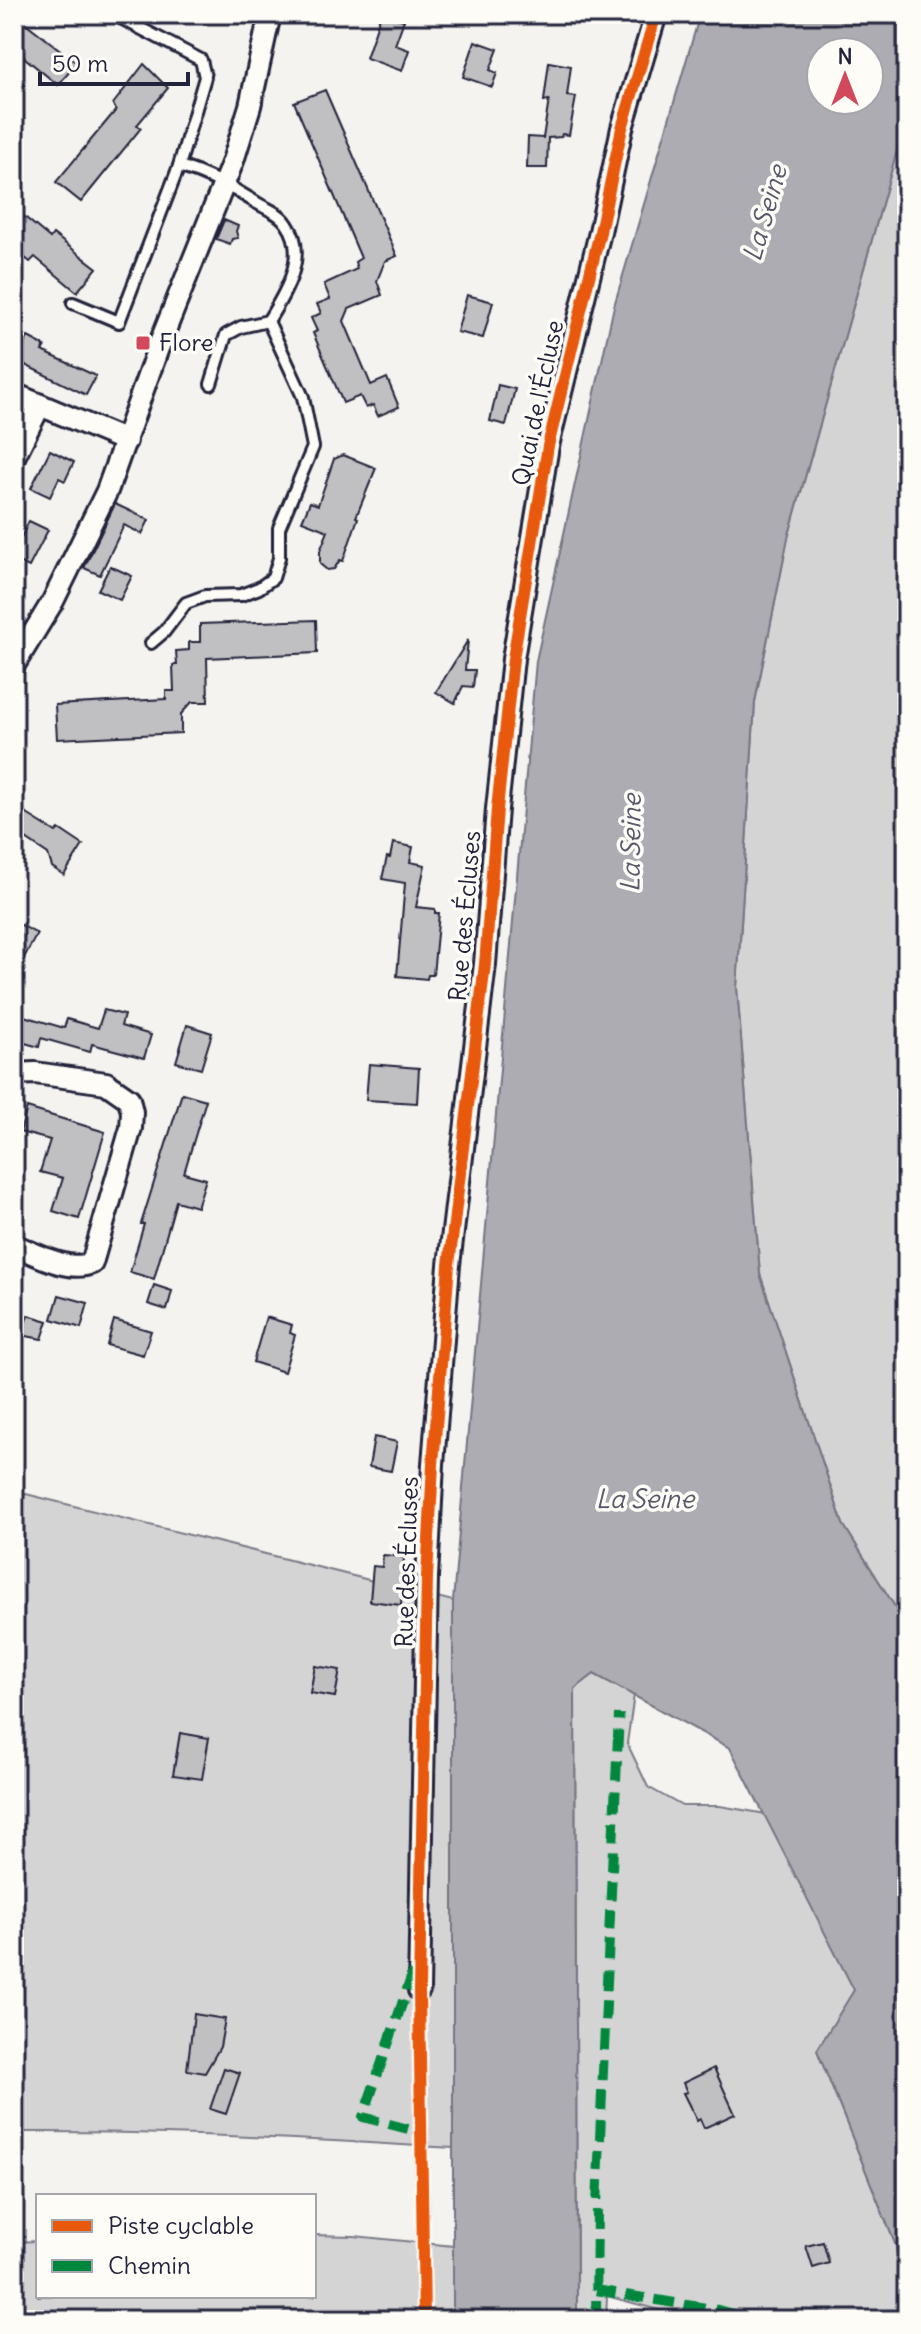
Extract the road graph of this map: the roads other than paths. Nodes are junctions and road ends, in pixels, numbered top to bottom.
1 (113, 14) edge
2 (270, 14) edge
3 (656, 14) edge
4 (179, 166) junction
5 (224, 182) junction
6 (73, 303) dead end
7 (268, 321) junction
8 (211, 384) dead end
9 (14, 394) edge
10 (40, 405) junction
11 (126, 441) junction
12 (14, 457) edge
13 (151, 643) dead end
14 (14, 665) edge
15 (497, 809) joint
16 (14, 1074) edge
17 (14, 1245) edge
18 (419, 1990) joint
19 (424, 2320) edge

1 - 4 lane
2 - 5 street
3 - 15 street, Quai de l'Écluse
4 - 5 lane
4 - 6 lane
5 - 7 lane
5 - 11 street
7 - 8 lane
7 - 13 lane
9 - 10 street
10 - 11 street
10 - 12 street
11 - 14 street
15 - 18 street, Rue des Écluses
16 - 17 street
18 - 19 lane, Rue des Écluses

